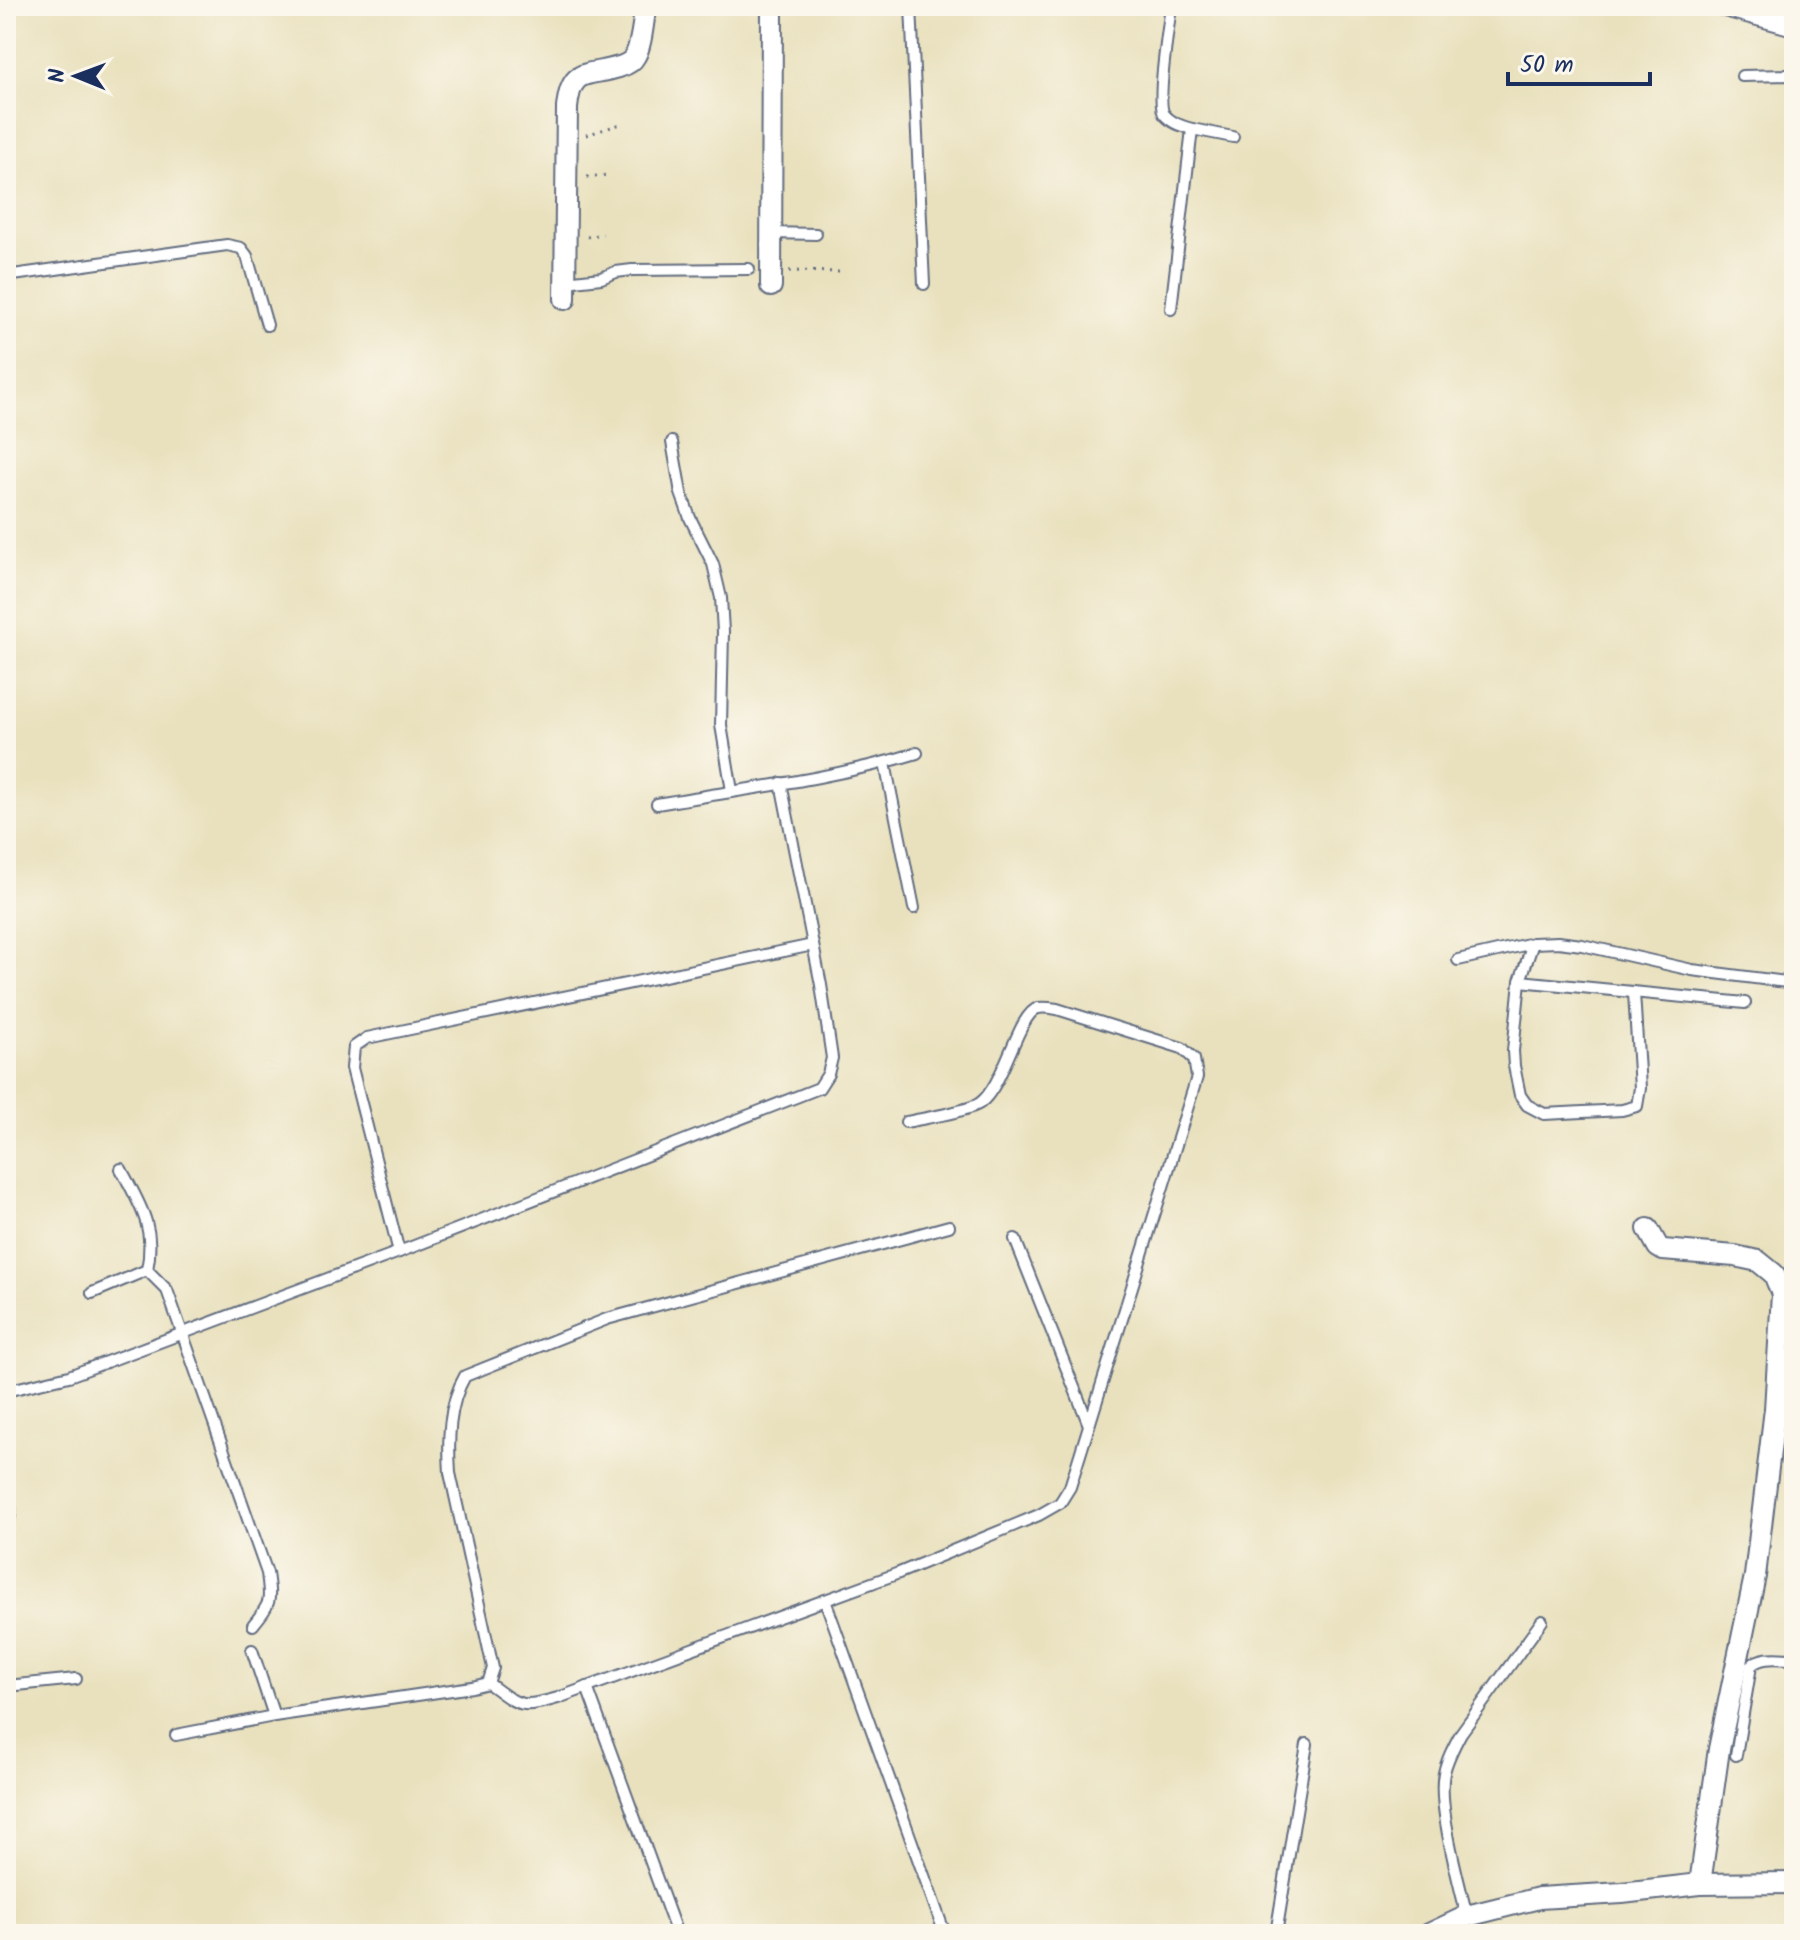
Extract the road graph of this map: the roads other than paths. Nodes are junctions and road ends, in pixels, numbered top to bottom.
1 (646, 6) edge
2 (772, 6) edge
3 (911, 6) edge
4 (1171, 6) edge
5 (1725, 6) edge
6 (1794, 25) edge
7 (1794, 75) edge
8 (1742, 76) dead end
9 (1192, 129) junction
10 (1233, 137) dead end
11 (771, 233) junction
12 (816, 234) dead end
13 (749, 269) dead end
14 (6, 276) edge
15 (771, 278) road end
16 (924, 284) dead end
17 (565, 291) joint
18 (1171, 309) dead end
19 (267, 325) dead end
20 (672, 442) dead end
21 (917, 753) dead end
22 (885, 763) junction
23 (781, 783) junction
24 (732, 791) junction
25 (657, 804) dead end
26 (914, 908) dead end
27 (1533, 943) junction
28 (813, 945) junction
29 (1458, 960) dead end
30 (1520, 981) junction
31 (1794, 983) edge
32 (1634, 993) junction
33 (1745, 1003) dead end
34 (906, 1122) dead end
35 (121, 1169) dead end
36 (949, 1226) dead end
37 (1648, 1229) dead end
38 (1015, 1239) dead end
39 (399, 1252) junction
40 (147, 1270) junction
41 (92, 1293) dead end
42 (182, 1333) junction
43 (6, 1391) edge
44 (1089, 1425) junction
45 (6, 1487) edge
46 (6, 1525) edge
47 (825, 1600) junction
48 (1542, 1621) dead end
49 (253, 1625) dead end
50 (252, 1650) dead end
51 (1794, 1659) edge
52 (6, 1679) edge
53 (76, 1679) dead end
54 (488, 1683) junction
55 (7, 1686) edge
56 (587, 1687) junction
57 (274, 1716) junction
58 (9, 1730) dead end
59 (176, 1735) dead end
60 (1307, 1744) dead end
61 (1736, 1755) dead end
62 (1794, 1883) edge
63 (1700, 1884) junction
64 (1460, 1924) edge
65 (677, 1934) edge
66 (945, 1934) edge
67 (1276, 1934) edge
68 (1429, 1934) edge

1 - 17 street
2 - 11 street
3 - 16 lane
4 - 9 lane
5 - 6 street
7 - 8 lane
9 - 10 lane
9 - 18 lane
11 - 12 lane
11 - 15 street
13 - 17 lane
14 - 19 lane
20 - 24 lane
21 - 22 lane
22 - 23 lane
22 - 26 lane
23 - 24 lane
23 - 28 lane
24 - 25 lane
27 - 29 lane
27 - 30 lane
27 - 31 lane
28 - 39 lane
28 - 39 lane
30 - 32 lane
30 - 32 lane
32 - 33 lane
34 - 44 lane
35 - 40 lane
36 - 54 lane
37 - 63 street
38 - 44 lane
39 - 42 lane
40 - 41 lane
40 - 42 lane
42 - 43 lane
42 - 49 lane
44 - 47 lane
45 - 46 lane
47 - 56 lane
47 - 66 lane
48 - 64 lane
50 - 57 lane
51 - 61 lane
52 - 55 lane
53 - 55 lane
54 - 56 lane
54 - 57 lane
55 - 58 lane
56 - 65 lane
57 - 59 lane
60 - 67 lane
62 - 63 street
63 - 64 street
64 - 68 street

